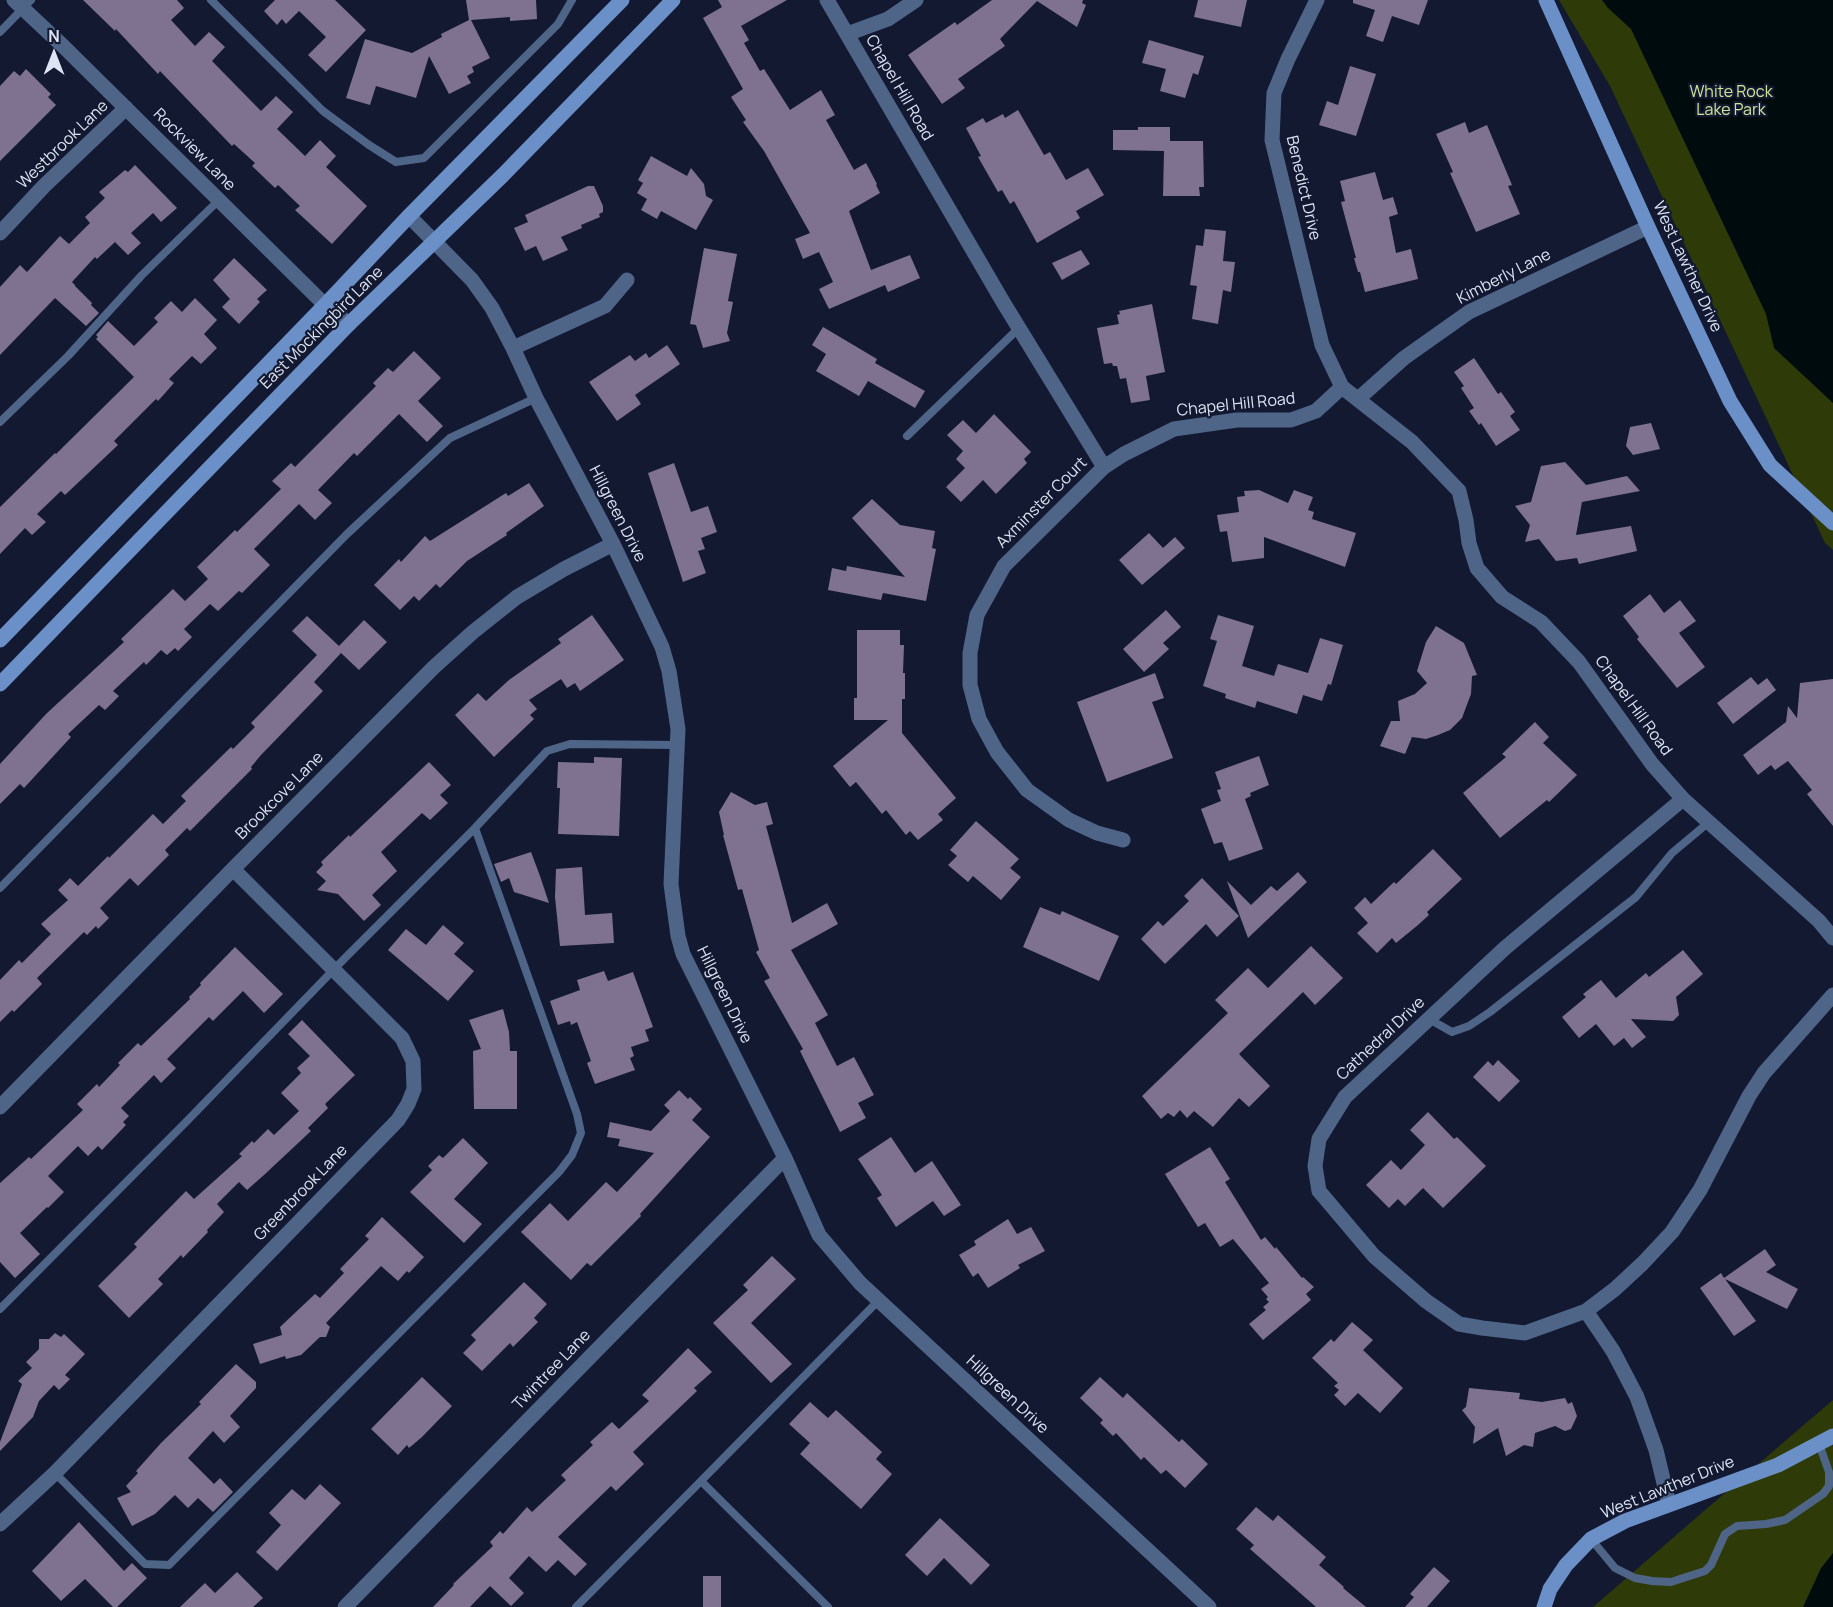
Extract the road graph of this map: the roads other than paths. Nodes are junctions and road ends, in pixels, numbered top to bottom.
1 (211, 0) edge
2 (572, 0) edge
3 (622, 0) edge
4 (673, 0) edge
5 (827, 0) edge
6 (916, 0) edge
7 (1317, 0) edge
8 (1546, 0) edge
9 (23, 3) edge
10 (0, 32) edge
11 (847, 34) junction
12 (126, 108) junction
13 (219, 200) junction
14 (409, 216) junction
15 (1648, 227) junction
16 (0, 233) edge
17 (435, 242) junction
18 (627, 280) dead end
19 (325, 304) junction
20 (349, 324) junction
21 (1019, 328) junction
22 (513, 348) junction
23 (1342, 387) junction
24 (536, 398) junction
25 (1358, 399) junction
26 (0, 422) edge
27 (907, 436) dead end
28 (1104, 467) junction
29 (1833, 523) edge
30 (614, 544) junction
31 (0, 640) edge
32 (0, 684) edge
33 (678, 745) junction
34 (1683, 799) junction
35 (1709, 822) junction
36 (475, 828) junction
37 (1123, 840) dead end
38 (233, 869) junction
39 (0, 888) edge
40 (1833, 938) edge
41 (333, 969) junction
42 (1833, 995) edge
43 (1429, 1019) junction
44 (0, 1107) edge
45 (785, 1158) junction
46 (879, 1300) junction
47 (0, 1309) edge
48 (1586, 1311) junction
49 (1833, 1436) edge
50 (1819, 1444) junction
51 (55, 1473) junction
52 (701, 1481) junction
53 (1669, 1504) junction
54 (0, 1524) edge
55 (1592, 1539) junction
56 (345, 1607) edge
57 (576, 1607) edge
58 (828, 1607) edge
59 (1209, 1607) edge
60 (1544, 1607) edge

1 - 2 lane
3 - 14 main road, East Mockingbird Lane
4 - 17 main road, East Mockingbird Lane
5 - 11 street, Chapel Hill Road
6 - 11 street
7 - 23 street, Benedict Drive
8 - 15 main road, West Lawther Drive
9 - 10 lane
9 - 12 street, Rockview Lane
11 - 21 street, Chapel Hill Road
12 - 13 street, Rockview Lane
12 - 16 street, Westbrook Lane
13 - 19 street, Rockview Lane
13 - 26 lane
14 - 17 street, Hillgreen Drive
14 - 19 main road, East Mockingbird Lane
15 - 25 street, Kimberly Lane
15 - 29 main road, West Lawther Drive
17 - 20 main road, East Mockingbird Lane
17 - 22 street, Hillgreen Drive
18 - 22 street
19 - 20 street, Rockview Lane
19 - 31 main road, East Mockingbird Lane
20 - 32 main road, East Mockingbird Lane
21 - 27 lane
21 - 28 street, Chapel Hill Road
22 - 24 street, Hillgreen Drive
23 - 25 street, Chapel Hill Road
23 - 28 street, Chapel Hill Road
24 - 30 street, Hillgreen Drive
24 - 39 lane
25 - 34 street, Chapel Hill Road
28 - 37 street, Axminster Court
30 - 33 street, Hillgreen Drive
30 - 38 street, Brookcove Lane
33 - 36 lane
33 - 45 street, Hillgreen Drive
34 - 35 street, Chapel Hill Road
34 - 43 street, Cathedral Drive
35 - 40 street, Chapel Hill Road
35 - 43 lane
36 - 41 lane
36 - 51 lane
38 - 41 street, Greenbrook Lane
38 - 44 street, Brookcove Lane
41 - 47 lane
41 - 51 street, Greenbrook Lane
42 - 48 street
43 - 48 street, Cathedral Drive
45 - 46 street, Hillgreen Drive
45 - 56 street, Twintree Lane
46 - 52 lane
46 - 59 street, Hillgreen Drive
48 - 53 street
49 - 50 main road, West Lawther Drive
50 - 53 main road, West Lawther Drive
50 - 55 lane
51 - 54 street, Greenbrook Lane
52 - 57 lane
52 - 58 lane
53 - 55 main road, West Lawther Drive
55 - 60 main road, West Lawther Drive

